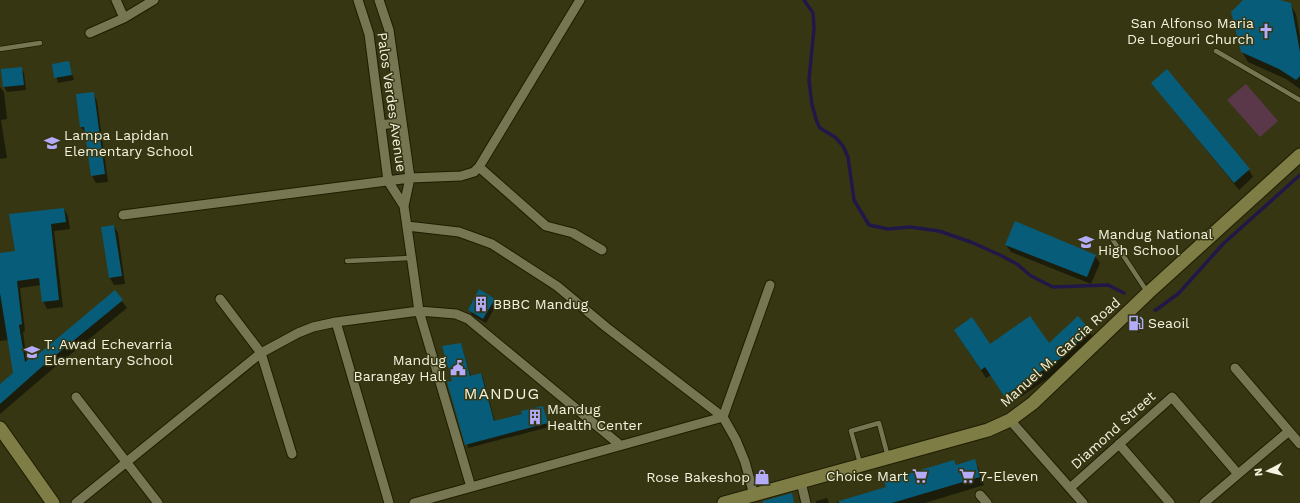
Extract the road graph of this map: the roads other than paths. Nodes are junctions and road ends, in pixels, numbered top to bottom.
1 (116, 0) edge
2 (154, 0) edge
3 (358, 0) edge
4 (379, 0) edge
5 (580, 0) edge
6 (124, 18) junction
7 (90, 33) dead end
8 (40, 43) dead end
9 (0, 49) edge
10 (1216, 51) dead end
11 (1300, 100) edge
12 (402, 122) junction
13 (381, 125) junction
14 (1300, 156) edge
15 (479, 167) junction
16 (410, 178) junction
17 (388, 181) junction
18 (404, 206) junction
19 (123, 215) dead end
20 (407, 226) junction
21 (1109, 234) dead end
22 (602, 250) dead end
23 (410, 258) junction
24 (347, 261) dead end
25 (770, 285) dead end
26 (1148, 293) junction
27 (220, 299) dead end
28 (419, 311) junction
29 (336, 322) junction
30 (261, 354) junction
31 (1235, 368) dead end
32 (76, 397) dead end
33 (723, 417) junction
34 (1010, 420) junction
35 (0, 428) edge
36 (1289, 431) junction
37 (1119, 444) junction
38 (1300, 444) edge
39 (620, 445) junction
40 (292, 454) dead end
41 (889, 457) junction
42 (125, 462) junction
43 (860, 465) junction
44 (1238, 474) junction
45 (801, 482) junction
46 (471, 487) junction
47 (1070, 488) junction
48 (754, 495) junction
49 (980, 495) dead end
50 (53, 503) edge
51 (76, 503) edge
52 (158, 503) edge
53 (389, 503) edge
54 (414, 503) edge
55 (724, 503) edge
56 (806, 503) edge
57 (987, 503) edge
58 (1082, 503) edge
59 (1170, 503) edge
60 (1204, 503) edge

1 - 6 street
2 - 6 street
3 - 13 street, Palos Verdes Avenue
4 - 12 street, Palos Verdes Avenue
5 - 15 street
6 - 7 street
8 - 9 lane
10 - 11 lane
12 - 13 street
12 - 16 street, Palos Verdes Avenue
13 - 17 street, Palos Verdes Avenue
14 - 26 main road, Manuel M. Garcia Road
15 - 16 street
15 - 22 street
16 - 17 street
16 - 18 street, Palos Verdes Avenue
17 - 18 street, Palos Verdes Avenue
17 - 19 street
18 - 20 street, Palos Verdes Avenue
20 - 23 street, Palos Verdes Avenue
20 - 33 street
21 - 26 lane
23 - 24 lane
23 - 28 street, Palos Verdes Avenue
25 - 33 street
26 - 34 main road, Manuel M. Garcia Road
27 - 30 street
28 - 29 street
28 - 39 street
28 - 46 street, Palos Verdes Avenue
29 - 30 street
29 - 53 street
30 - 40 street
30 - 42 street
31 - 36 street
32 - 42 street
33 - 39 street
33 - 48 street
34 - 41 main road, Manuel M. Garcia Road
34 - 47 street
35 - 50 main road
36 - 38 street
36 - 44 street
37 - 44 street, Diamond Street
37 - 47 street, Diamond Street
37 - 59 street
39 - 46 street
41 - 43 main road, Manuel M. Garcia Road
41 - 43 lane
42 - 51 street
42 - 52 street
43 - 45 main road, Manuel M. Garcia Road
44 - 60 street
45 - 48 main road, Manuel M. Garcia Road
45 - 56 street
46 - 54 street
47 - 58 street
48 - 55 main road, Manuel M. Garcia Road
49 - 57 street

